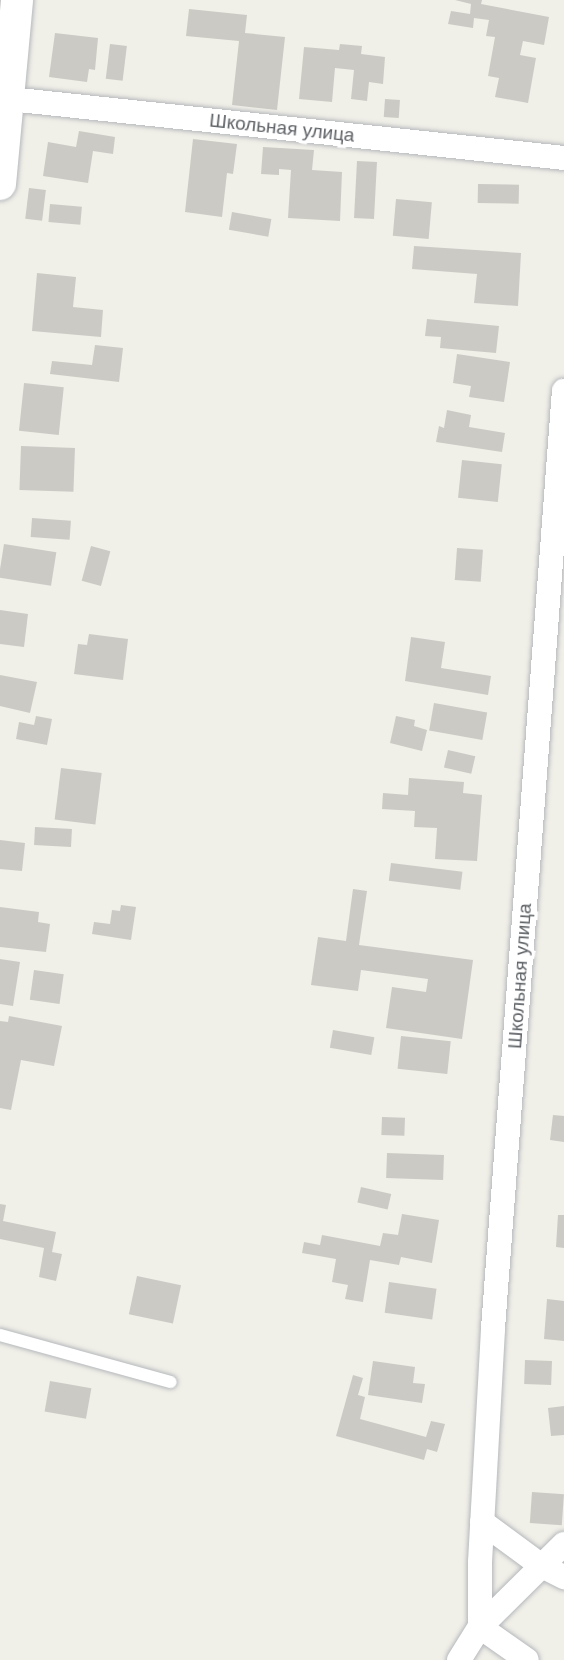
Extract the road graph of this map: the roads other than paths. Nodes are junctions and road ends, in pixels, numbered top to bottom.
1 (17, 0) edge
2 (4, 99) edge
3 (564, 158) edge
4 (0, 184) edge
5 (564, 391) edge
6 (0, 1335) edge
7 (171, 1382) dead end
8 (482, 1522) junction
9 (564, 1544) edge
10 (541, 1566) junction
11 (564, 1577) edge
12 (480, 1627) junction
13 (459, 1660) edge
14 (527, 1660) edge

1 - 2 street
2 - 3 street, Школьная улица
2 - 4 street
5 - 8 street, Школьная улица
6 - 7 lane
8 - 10 street
8 - 12 street, Школьная улица
9 - 10 street
10 - 11 street
10 - 12 street
12 - 13 street
12 - 14 street

